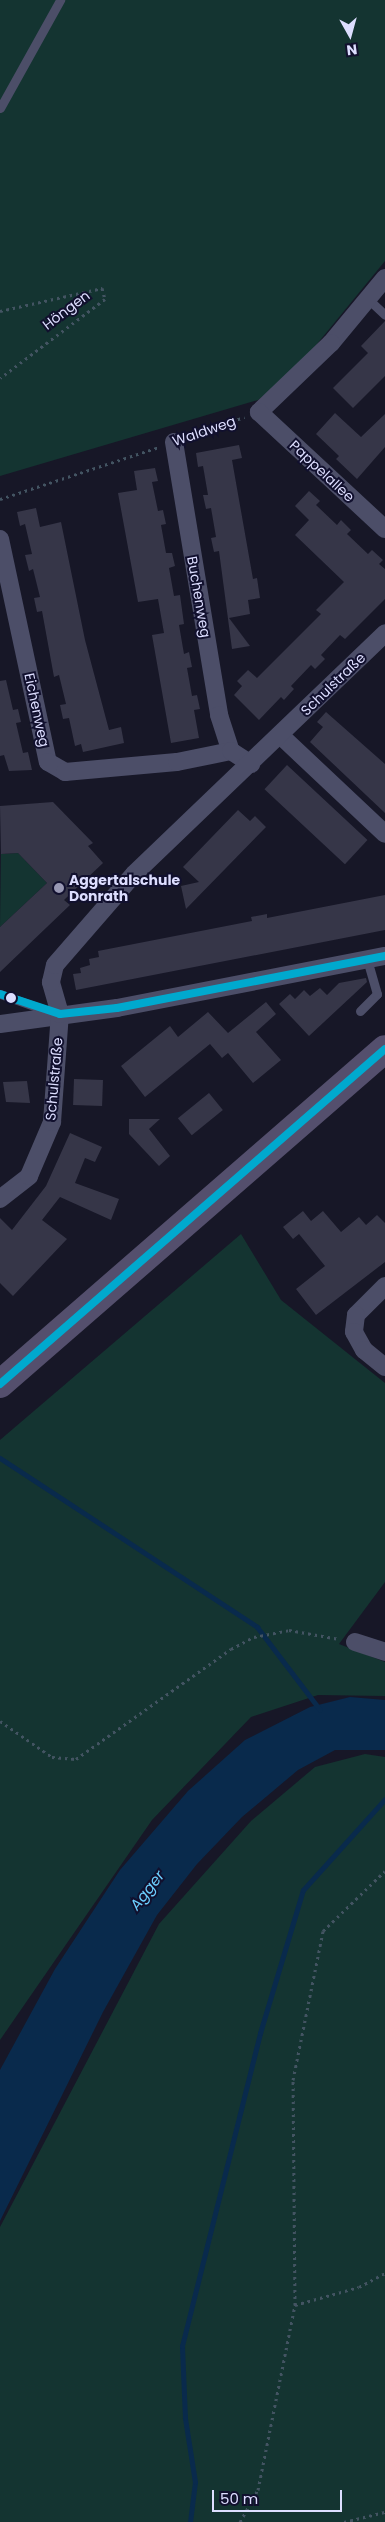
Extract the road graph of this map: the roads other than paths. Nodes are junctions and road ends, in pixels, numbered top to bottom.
1 (60, 0) edge
2 (0, 108) edge
3 (385, 278) edge
4 (368, 299) junction
5 (385, 315) edge
6 (174, 442) road end
7 (385, 529) edge
8 (0, 540) edge
9 (385, 633) edge
10 (280, 735) junction
11 (231, 751) junction
12 (251, 764) junction
13 (385, 834) edge
14 (385, 956) edge
15 (367, 959) junction
16 (0, 994) edge
17 (360, 1011) dead end
18 (60, 1014) junction
19 (0, 1024) edge
20 (385, 1049) edge
21 (0, 1199) edge
22 (385, 1286) edge
23 (385, 1367) edge
24 (0, 1384) edge
25 (355, 1642) road end
26 (385, 1652) edge

1 - 2 lane
3 - 4 street
4 - 5 lane
4 - 7 street, Pappelallee
6 - 11 street, Buchenweg
8 - 11 street, Eichenweg
9 - 10 street, Schulstraße
10 - 12 street, Schulstraße
10 - 13 street
11 - 12 street
12 - 18 street, Schulstraße
14 - 15 street
15 - 17 lane
15 - 18 street
16 - 18 lane
18 - 19 street
18 - 21 street, Schulstraße
20 - 24 main road
22 - 23 street
25 - 26 street

